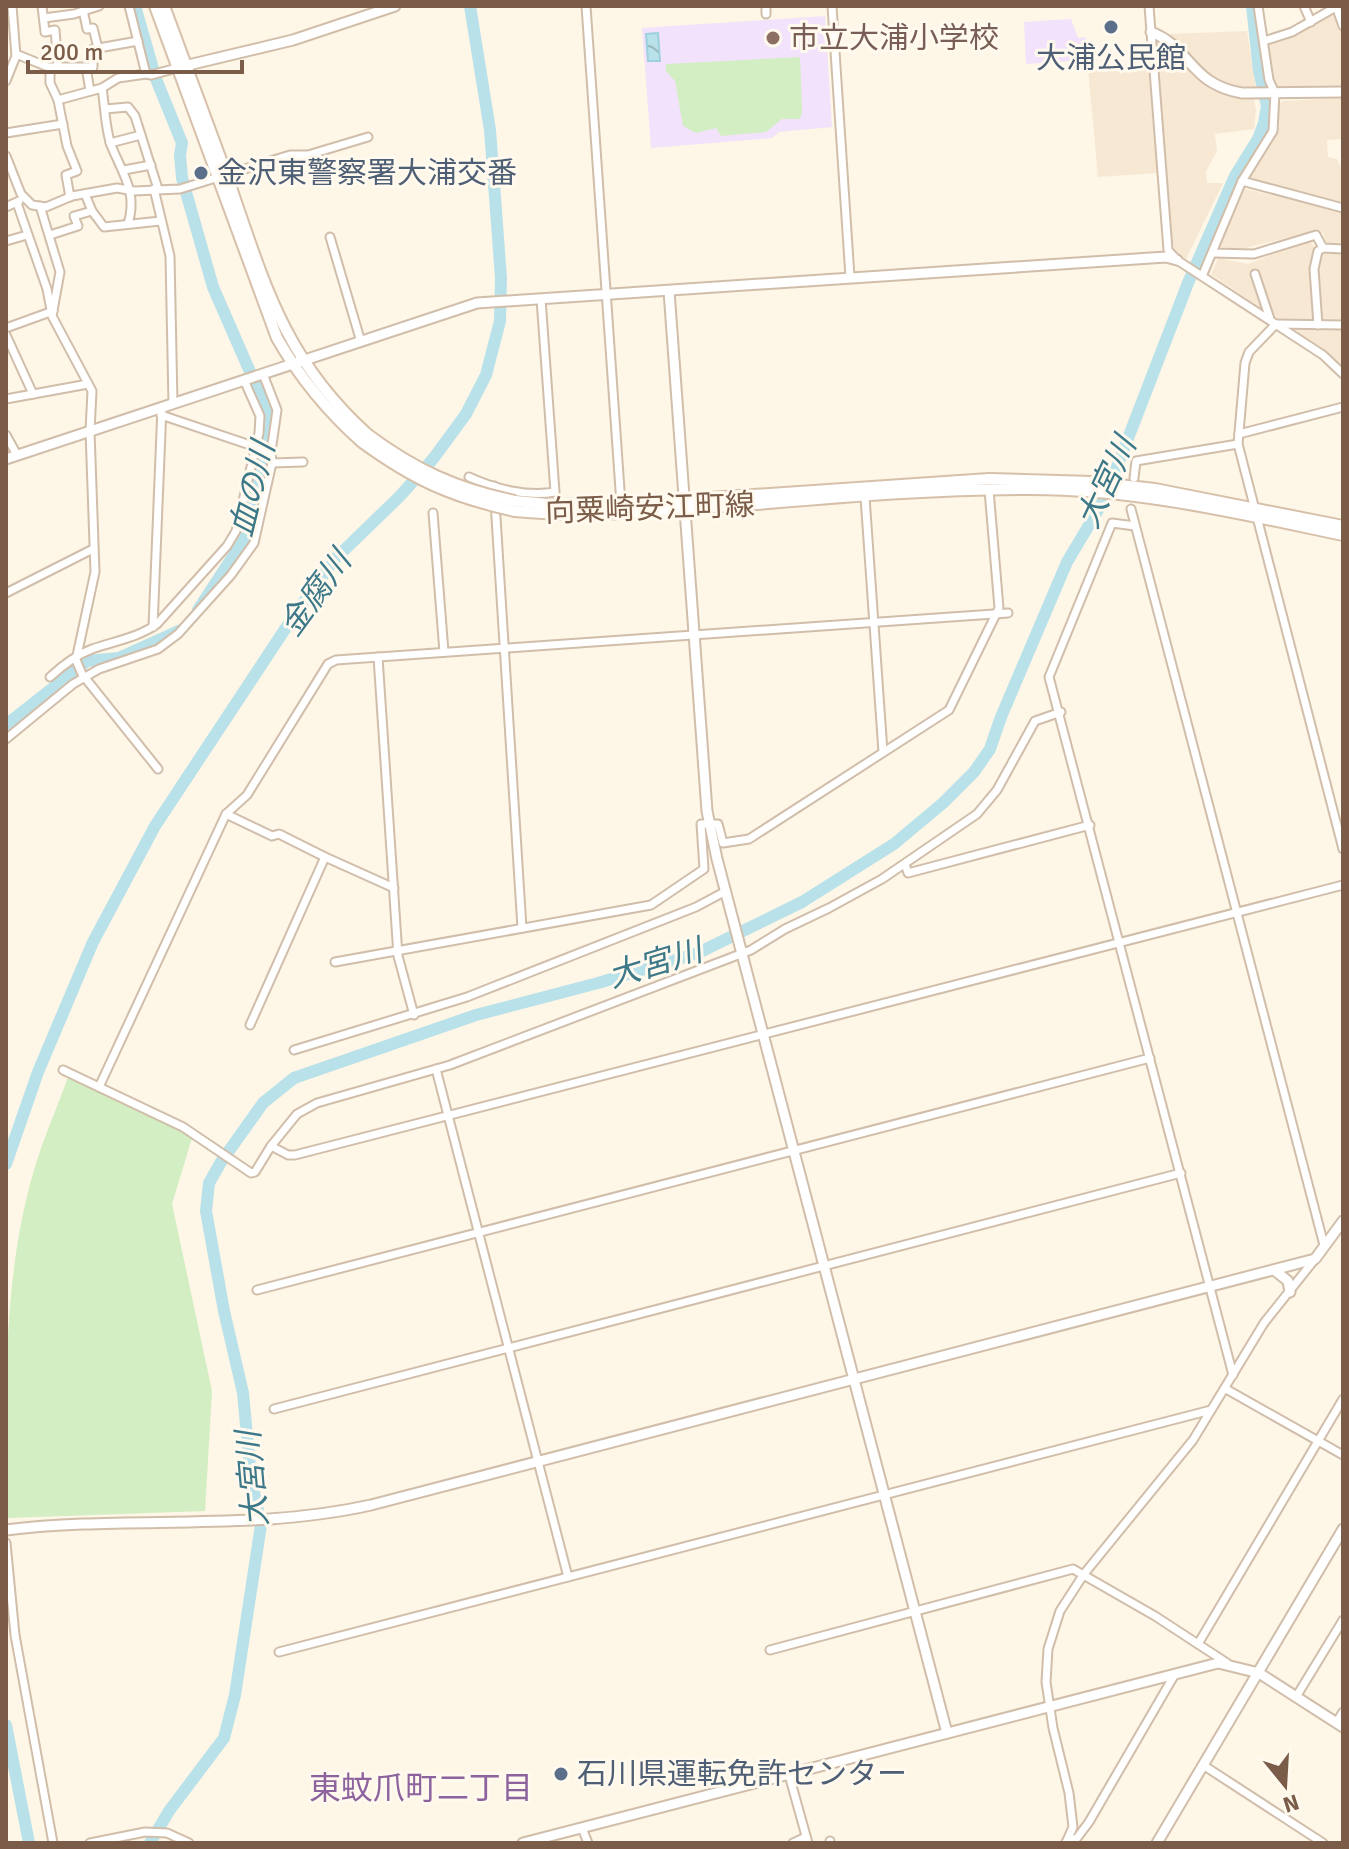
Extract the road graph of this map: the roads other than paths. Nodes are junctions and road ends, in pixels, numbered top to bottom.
1 (12, 6) edge
2 (42, 6) edge
3 (99, 6) edge
4 (129, 6) edge
5 (155, 6) edge
6 (164, 6) edge
7 (393, 6) edge
8 (586, 6) edge
9 (832, 6) edge
10 (1149, 6) edge
11 (1258, 6) edge
12 (1304, 6) edge
13 (1336, 6) edge
14 (82, 9) edge
15 (44, 18) junction
16 (1311, 22) junction
17 (1343, 26) edge
18 (1151, 32) junction
19 (138, 41) junction
20 (1264, 41) junction
21 (98, 48) junction
22 (16, 54) junction
23 (9, 65) edge
24 (86, 67) junction
25 (182, 67) junction
26 (54, 68) junction
27 (152, 74) junction
28 (6, 81) edge
29 (102, 88) junction
30 (90, 91) junction
31 (1343, 92) edge
32 (1275, 93) junction
33 (58, 100) junction
34 (105, 109) junction
35 (63, 124) junction
36 (6, 133) edge
37 (141, 135) junction
38 (368, 137) dead end
39 (110, 143) junction
40 (6, 156) edge
41 (151, 165) junction
42 (124, 170) junction
43 (221, 176) junction
44 (1242, 181) junction
45 (156, 189) junction
46 (129, 190) junction
47 (85, 194) junction
48 (70, 197) junction
49 (21, 200) junction
50 (40, 206) junction
51 (6, 207) edge
52 (1343, 208) edge
53 (92, 211) junction
54 (160, 221) junction
55 (128, 224) junction
56 (27, 235) junction
57 (50, 235) junction
58 (330, 237) dead end
59 (6, 241) edge
60 (1323, 248) junction
61 (1343, 249) edge
62 (1213, 253) junction
63 (1180, 262) junction
64 (1203, 274) junction
65 (1255, 274) dead end
66 (850, 277) junction
67 (669, 291) junction
68 (606, 295) junction
69 (541, 299) junction
70 (52, 312) junction
71 (1273, 322) junction
72 (1318, 325) junction
73 (1343, 325) edge
74 (6, 328) edge
75 (6, 335) edge
76 (361, 342) junction
77 (297, 361) junction
78 (263, 374) junction
79 (1343, 374) edge
80 (245, 380) junction
81 (88, 384) junction
82 (33, 394) junction
83 (6, 399) edge
84 (173, 404) junction
85 (1343, 407) edge
86 (162, 411) junction
87 (90, 431) junction
88 (1239, 434) junction
89 (6, 435) edge
90 (1238, 444) junction
91 (256, 448) junction
92 (270, 452) junction
93 (17, 455) junction
94 (6, 459) edge
95 (303, 462) dead end
96 (272, 463) junction
97 (469, 477) dead end
98 (1134, 478) dead end
99 (1054, 484) junction
100 (494, 486) junction
101 (989, 490) junction
102 (865, 497) junction
103 (621, 504) junction
104 (683, 504) junction
105 (515, 506) junction
106 (1131, 509) dead end
107 (1256, 512) junction
108 (433, 513) dead end
109 (1135, 526) junction
110 (1343, 526) edge
111 (1343, 535) edge
112 (93, 549) junction
113 (6, 593) edge
114 (1008, 613) dead end
115 (996, 614) junction
116 (873, 623) junction
117 (153, 627) junction
118 (692, 635) junction
119 (504, 648) junction
120 (444, 652) junction
121 (378, 657) junction
122 (76, 658) junction
123 (83, 676) junction
124 (50, 677) dead end
125 (1061, 712) junction
126 (6, 739) edge
127 (883, 752) junction
128 (158, 769) dead end
129 (226, 814) junction
130 (709, 823) junction
131 (1090, 825) junction
132 (1343, 849) edge
133 (325, 857) junction
134 (905, 864) junction
135 (1343, 885) edge
136 (394, 888) junction
137 (726, 892) junction
138 (1237, 913) junction
139 (522, 928) junction
140 (1121, 943) junction
141 (398, 951) junction
142 (741, 951) junction
143 (335, 962) dead end
144 (414, 1015) junction
145 (250, 1025) dead end
146 (763, 1034) junction
147 (294, 1050) dead end
148 (1150, 1058) junction
149 (436, 1069) junction
150 (63, 1070) dead end
151 (99, 1087) junction
152 (448, 1115) junction
153 (271, 1146) junction
154 (794, 1151) junction
155 (1181, 1173) junction
156 (1343, 1221) edge
157 (479, 1233) junction
158 (1324, 1245) junction
159 (1315, 1259) junction
160 (824, 1266) junction
161 (1274, 1270) junction
162 (1210, 1286) junction
163 (257, 1290) dead end
164 (1290, 1292) junction
165 (508, 1348) junction
166 (1233, 1375) junction
167 (854, 1379) junction
168 (1226, 1389) junction
169 (1343, 1399) edge
170 (274, 1409) dead end
171 (1211, 1410) junction
172 (1319, 1442) junction
173 (1343, 1455) edge
174 (538, 1462) junction
175 (884, 1495) junction
176 (1343, 1529) edge
177 (6, 1530) edge
178 (6, 1542) edge
179 (1084, 1574) junction
180 (568, 1577) junction
181 (915, 1610) junction
182 (1343, 1620) edge
183 (1198, 1644) junction
184 (770, 1650) dead end
185 (279, 1652) dead end
186 (1230, 1664) junction
187 (1259, 1673) junction
188 (1175, 1674) junction
189 (1296, 1697) junction
190 (1049, 1706) junction
191 (1343, 1712) edge
192 (1340, 1725) edge
193 (947, 1733) junction
194 (1203, 1765) junction
195 (789, 1775) junction
196 (582, 1828) junction
197 (807, 1840) edge
198 (53, 1843) edge
199 (90, 1843) edge
200 (189, 1843) edge
201 (523, 1843) edge
202 (588, 1843) edge
203 (793, 1843) edge
204 (1065, 1843) edge
205 (1157, 1843) edge
206 (1323, 1843) edge

1 - 22 street
2 - 15 street
3 - 14 street
4 - 19 street
5 - 25 main road, 向粟崎安江町線
6 - 25 main road, 向粟崎安江町線
7 - 25 street
8 - 68 street
9 - 66 street
10 - 18 street
11 - 20 street
12 - 16 street
13 - 16 street
13 - 17 street
14 - 15 street
14 - 21 street
15 - 26 street
16 - 20 street
18 - 32 street
18 - 63 street
19 - 21 street
19 - 27 street
20 - 32 street
21 - 24 street
22 - 23 street
22 - 26 street
23 - 28 street
24 - 26 street
24 - 30 street
25 - 27 street
25 - 43 main road, 向粟崎安江町線
26 - 33 street
27 - 29 street
29 - 30 street
29 - 34 street
30 - 33 street
31 - 32 street
32 - 44 street
33 - 35 street
34 - 37 street
34 - 39 street
35 - 36 street
35 - 48 street
37 - 39 street
37 - 41 street
38 - 43 street
39 - 42 street
40 - 49 street
41 - 42 street
41 - 45 street
42 - 46 street
43 - 45 street
43 - 77 main road, 向粟崎安江町線
44 - 52 street
44 - 62 street
45 - 46 street
45 - 54 street
46 - 47 street
46 - 55 street
47 - 48 street
47 - 53 street
48 - 50 street
49 - 50 street
49 - 51 street
49 - 56 street
50 - 57 street
53 - 55 street
53 - 57 street
54 - 55 street
54 - 84 street
56 - 59 street
56 - 70 street
57 - 70 street
58 - 76 street
60 - 61 street
60 - 62 street
60 - 72 street
62 - 64 street
63 - 64 street
63 - 66 street
64 - 71 street
65 - 71 street
66 - 67 street
67 - 68 street
67 - 104 street
68 - 69 street
68 - 103 street
69 - 76 street
69 - 100 street
70 - 74 street
70 - 81 street
71 - 72 street
71 - 79 street
71 - 88 street
72 - 73 street
75 - 82 street
76 - 77 street
77 - 78 street
77 - 105 main road, 向粟崎安江町線, bridge
78 - 80 street
78 - 92 street
80 - 84 street
80 - 91 street
81 - 82 street
81 - 87 street
82 - 83 street
84 - 86 street
85 - 88 street
86 - 87 street
86 - 91 street
86 - 117 street
87 - 93 street
87 - 112 street
88 - 90 street
89 - 93 street
90 - 98 street
90 - 107 street
91 - 92 street
91 - 117 street
92 - 96 street
93 - 94 street
95 - 96 street
96 - 123 street
97 - 100 street
99 - 101 main road, 向粟崎安江町線
99 - 104 main road, 向粟崎安江町線
99 - 107 main road, 向粟崎安江町線
100 - 119 street
101 - 102 main road, 向粟崎安江町線
101 - 115 street
102 - 104 main road, 向粟崎安江町線
102 - 116 street
103 - 104 main road, 向粟崎安江町線
103 - 105 main road, 向粟崎安江町線
104 - 105 main road, 向粟崎安江町線
104 - 118 street
106 - 109 street
107 - 110 main road, 向粟崎安江町線
107 - 111 main road, 向粟崎安江町線
107 - 132 street
108 - 120 street
109 - 125 street
109 - 138 street
112 - 113 street
112 - 122 street
114 - 115 street
115 - 116 street
115 - 127 street
116 - 118 street
116 - 127 street
117 - 122 street
118 - 119 street
118 - 130 street
119 - 120 street
119 - 139 street
120 - 121 street
121 - 129 street
121 - 136 street
122 - 123 street
122 - 124 street
123 - 126 street
123 - 128 street
125 - 131 street
125 - 134 street
127 - 130 street
129 - 133 street
129 - 151 street
130 - 137 street
130 - 139 street
131 - 134 street
131 - 140 street
133 - 136 street
133 - 145 street
134 - 142 street
135 - 138 street
136 - 141 street
137 - 142 street
137 - 144 street
138 - 140 street
138 - 158 street
139 - 141 street
140 - 146 street
140 - 148 street
141 - 143 street
141 - 144 street
142 - 146 street
142 - 149 street
144 - 147 street
146 - 152 street
146 - 154 street
148 - 154 street
148 - 155 street
149 - 152 street
149 - 153 street
150 - 151 street
151 - 153 street
152 - 153 street
152 - 157 street
154 - 157 street
154 - 160 street
155 - 160 street
155 - 162 street
156 - 158 street
157 - 163 street
157 - 165 street
158 - 159 street
159 - 161 street
159 - 164 street
160 - 165 street
160 - 167 street
161 - 162 street
161 - 164 street
162 - 166 street
162 - 167 street
164 - 166 street
165 - 170 street
165 - 174 street
166 - 168 street
167 - 174 street
167 - 175 street
168 - 171 street
168 - 172 street
169 - 172 street
171 - 175 street
171 - 179 street
172 - 173 street
172 - 183 street
174 - 177 street
174 - 180 street
175 - 180 street
175 - 181 street
176 - 187 street
177 - 178 street
178 - 198 street
179 - 181 street
179 - 183 street
179 - 190 street
180 - 185 street
181 - 184 street
181 - 193 street
182 - 189 street
183 - 186 street
186 - 187 street
186 - 188 street
187 - 189 street
187 - 194 street
188 - 190 street
188 - 204 street
189 - 192 street
190 - 193 street
190 - 204 street
191 - 192 street
193 - 195 street
194 - 205 street
194 - 206 street
195 - 196 street
195 - 197 street
196 - 201 street
196 - 202 street
197 - 203 street
199 - 200 street

